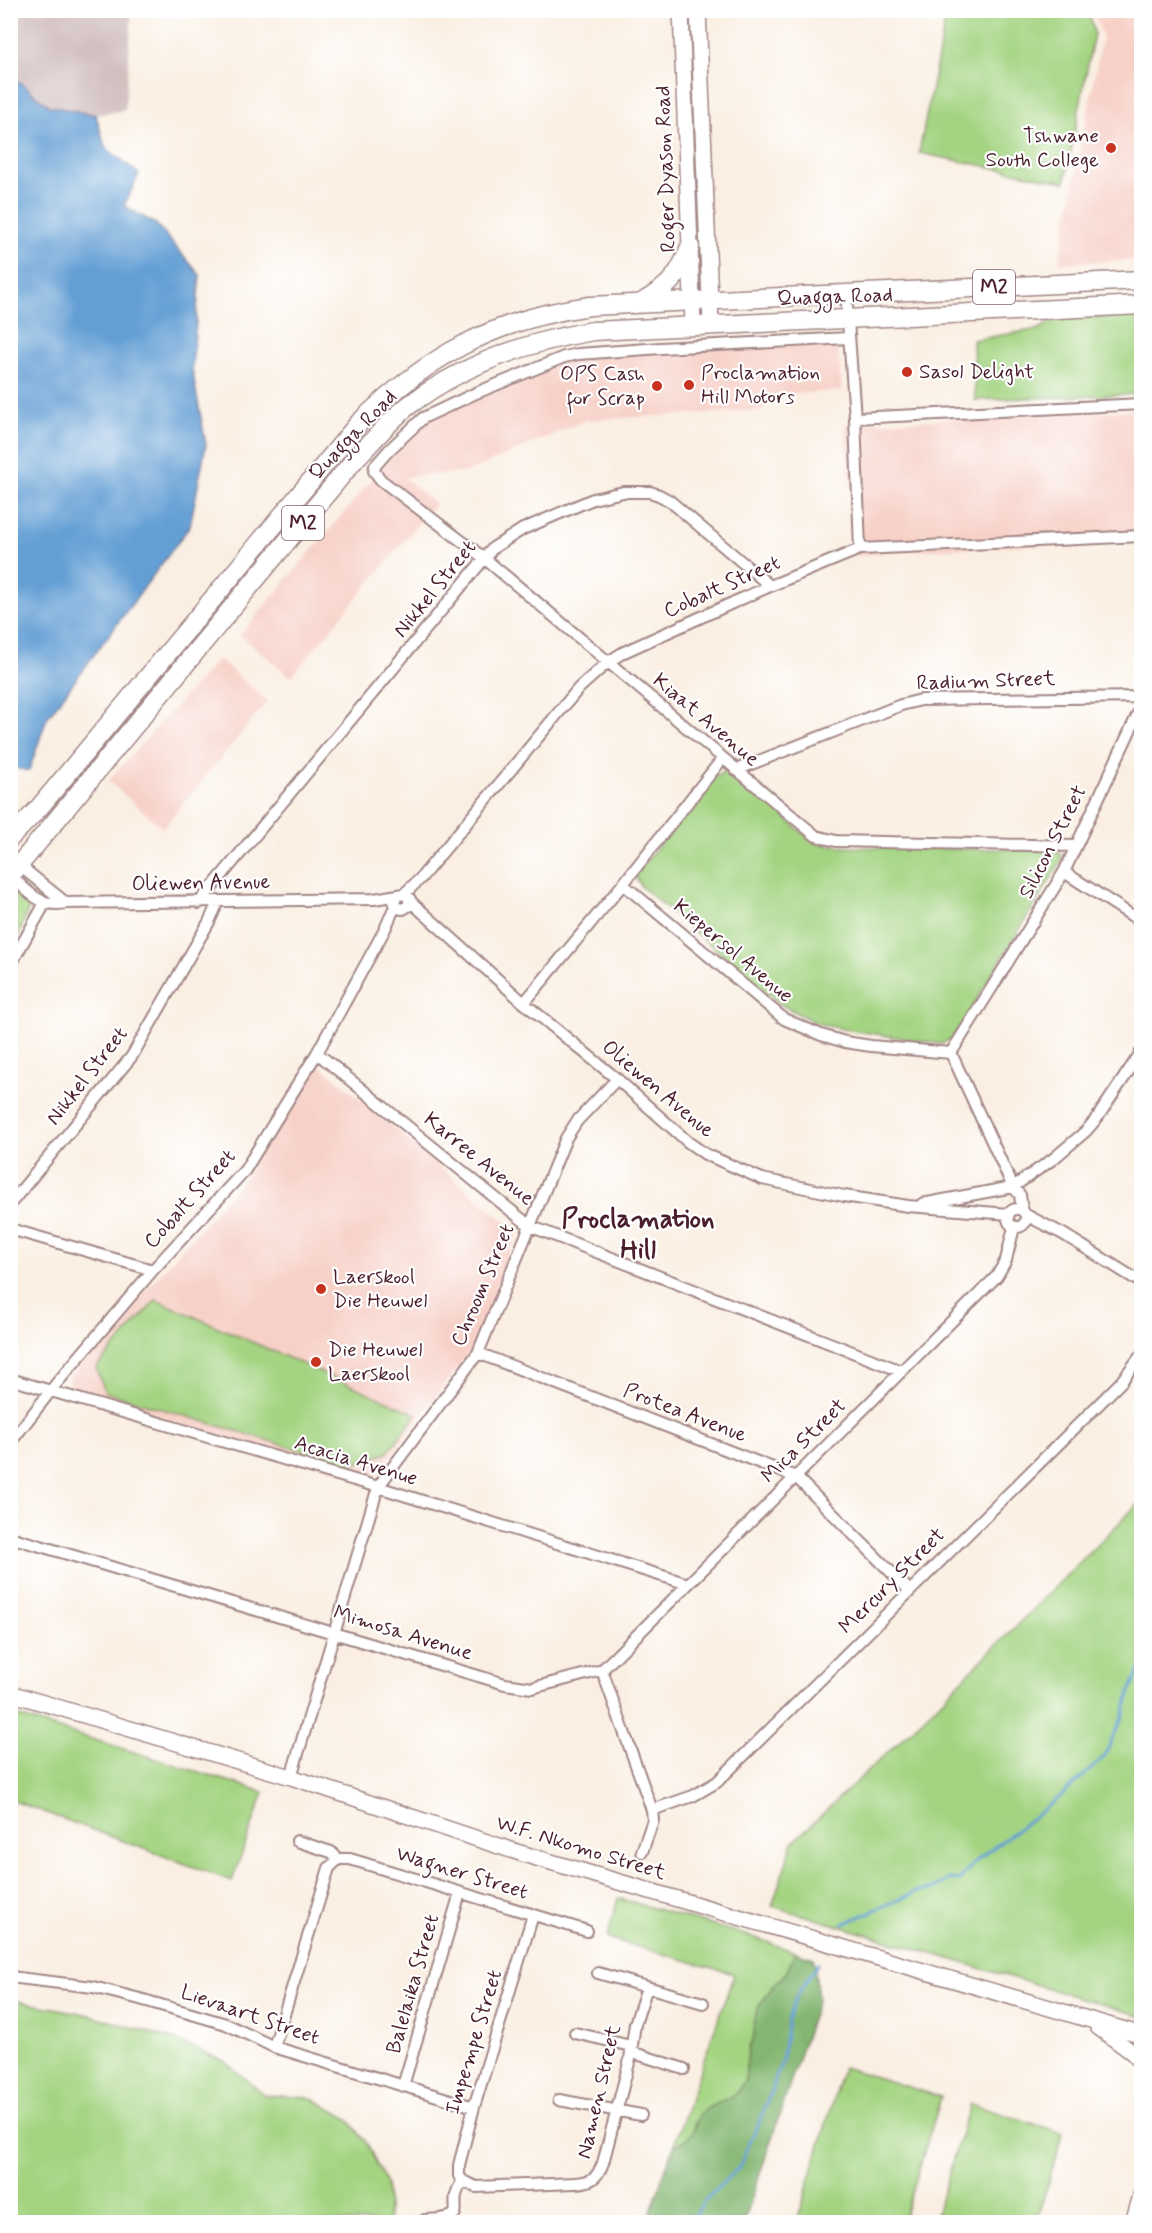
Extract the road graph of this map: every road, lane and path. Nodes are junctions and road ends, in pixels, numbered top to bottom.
1 (681, 10) edge
2 (698, 10) edge
3 (690, 247) junction
4 (1142, 280) edge
5 (846, 293) junction
6 (701, 302) junction
7 (641, 303) junction
8 (1142, 305) edge
9 (849, 319) junction
10 (702, 325) junction
11 (848, 338) junction
12 (1142, 404) edge
13 (855, 418) junction
14 (1142, 537) edge
15 (860, 549) junction
16 (484, 558) junction
17 (770, 586) junction
18 (608, 662) junction
19 (1142, 698) edge
20 (1142, 705) edge
21 (723, 758) junction
22 (736, 770) junction
23 (38, 809) junction
24 (10, 819) edge
25 (10, 838) edge
26 (1075, 846) junction
27 (12, 870) edge
28 (1064, 872) junction
29 (623, 884) junction
30 (218, 902) junction
31 (402, 902) junction
32 (45, 903) junction
33 (66, 903) junction
34 (199, 903) junction
35 (1142, 922) edge
36 (10, 966) edge
37 (524, 1003) junction
38 (1142, 1052) edge
39 (317, 1053) junction
40 (951, 1053) junction
41 (617, 1079) junction
42 (1013, 1187) junction
43 (10, 1204) edge
44 (908, 1206) junction
45 (1016, 1218) junction
46 (530, 1226) junction
47 (10, 1228) edge
48 (153, 1270) junction
49 (1142, 1283) edge
50 (478, 1353) junction
51 (1142, 1354) edge
52 (901, 1371) junction
53 (10, 1379) edge
54 (51, 1390) junction
55 (10, 1443) edge
56 (796, 1477) junction
57 (378, 1488) junction
58 (10, 1537) edge
59 (688, 1584) junction
60 (910, 1591) junction
61 (335, 1633) junction
62 (603, 1670) junction
63 (10, 1693) edge
64 (291, 1777) junction
65 (652, 1810) junction
66 (297, 1842) dead end
67 (642, 1852) dead end
68 (338, 1859) junction
69 (460, 1893) junction
70 (533, 1915) junction
71 (587, 1931) dead end
72 (598, 1973) dead end
73 (10, 1977) edge
74 (647, 1987) junction
75 (703, 2003) dead end
76 (1084, 2018) junction
77 (575, 2033) dead end
78 (1142, 2035) edge
79 (274, 2047) junction
80 (631, 2049) junction
81 (1142, 2063) edge
82 (684, 2069) dead end
83 (403, 2086) junction
84 (559, 2100) dead end
85 (474, 2107) junction
86 (615, 2110) junction
87 (640, 2115) dead end
88 (463, 2181) junction
89 (1142, 2193) edge
90 (425, 2220) dead end
91 (1133, 2223) edge

1 - 3 main road, Roger Dyason Road
2 - 6 main road, Roger Dyason Road
3 - 6 main road, Roger Dyason Road
3 - 7 main road
4 - 5 main road, Quagga Road / M2
5 - 6 main road, Quagga Road / M2
5 - 9 street
6 - 7 main road, Quagga Road / M2
6 - 10 main road, Roger Dyason Road
7 - 23 main road, Quagga Road / M2
8 - 9 main road, Quagga Road / M2
9 - 10 main road, Quagga Road / M2
9 - 11 street
10 - 27 main road, Quagga Road / M2
11 - 13 street
11 - 16 street, Kiaat Avenue
12 - 13 street
13 - 15 street
14 - 15 street, Cobalt Street
15 - 17 street, Cobalt Street
16 - 17 street, Nikkel Street
16 - 18 street, Kiaat Avenue
16 - 34 street, Nikkel Street
17 - 18 street, Cobalt Street
18 - 21 street, Kiaat Avenue
18 - 31 street, Cobalt Street
19 - 22 street, Radium Street
20 - 26 street, Silicon Street
21 - 22 street, Kiaat Avenue
21 - 29 street
22 - 26 street, Kiaat Avenue
23 - 24 main road
23 - 25 main road, Quagga Road / M2
26 - 28 street, Silicon Street
27 - 32 street
27 - 33 street
28 - 35 street
28 - 40 street, Silicon Street
29 - 37 street
29 - 40 street, Kiepersol Avenue
30 - 31 street, Oliewen Avenue
30 - 34 street, Oliewen Avenue
30 - 43 street, Nikkel Street
31 - 37 street, Oliewen Avenue
31 - 39 street, Cobalt Street
32 - 33 street, Oliewen Avenue
32 - 36 street
33 - 34 street, Oliewen Avenue
37 - 41 street, Oliewen Avenue
38 - 42 street
39 - 46 street, Karree Avenue
39 - 48 street, Cobalt Street
40 - 42 street
41 - 44 street, Oliewen Avenue
41 - 46 street, Chroom Street
42 - 44 street, Oliewen Avenue
42 - 45 street
44 - 45 street, Oliewen Avenue
45 - 49 street, Oliewen Avenue
45 - 52 street, Mica Street
46 - 50 street, Chroom Street
46 - 52 street, Karree Avenue
47 - 48 street
48 - 54 street, Cobalt Street
50 - 56 street, Protea Avenue
50 - 57 street, Chroom Street
51 - 60 street, Mercury Street
52 - 56 street, Mica Street
53 - 54 street, Acacia Avenue
54 - 55 street, Cobalt Street
54 - 57 street, Acacia Avenue
56 - 59 street, Mica Street
56 - 60 street, Protea Avenue
57 - 59 street, Acacia Avenue
57 - 61 street, Chroom Street
58 - 61 street, Mimosa Avenue
59 - 62 street, Mica Street
60 - 65 street, Mercury Street
61 - 62 street, Mimosa Avenue
61 - 64 street, Chroom Street
62 - 65 street
63 - 64 main road, W.F. Nkomo Street
64 - 76 main road, W.F. Nkomo Street
65 - 67 street
66 - 68 street, Wagner Street
68 - 69 street, Wagner Street
68 - 79 street
69 - 70 street, Wagner Street
69 - 83 street, Balelaika Street
70 - 71 street, Wagner Street
70 - 85 street, Impempe Street
72 - 74 street
73 - 79 street, Lievaart Street
74 - 75 street
74 - 80 street, Namen Street
76 - 78 main road, W.F. Nkomo Street
76 - 81 main road
77 - 80 street
79 - 83 street, Lievaart Street
80 - 82 street
80 - 86 street, Namen Street
83 - 85 street, Lievaart Street
84 - 86 street
85 - 88 street, Impempe Street
86 - 87 street
86 - 88 street, Namen Street
88 - 90 street, Impempe Street
89 - 91 main road

